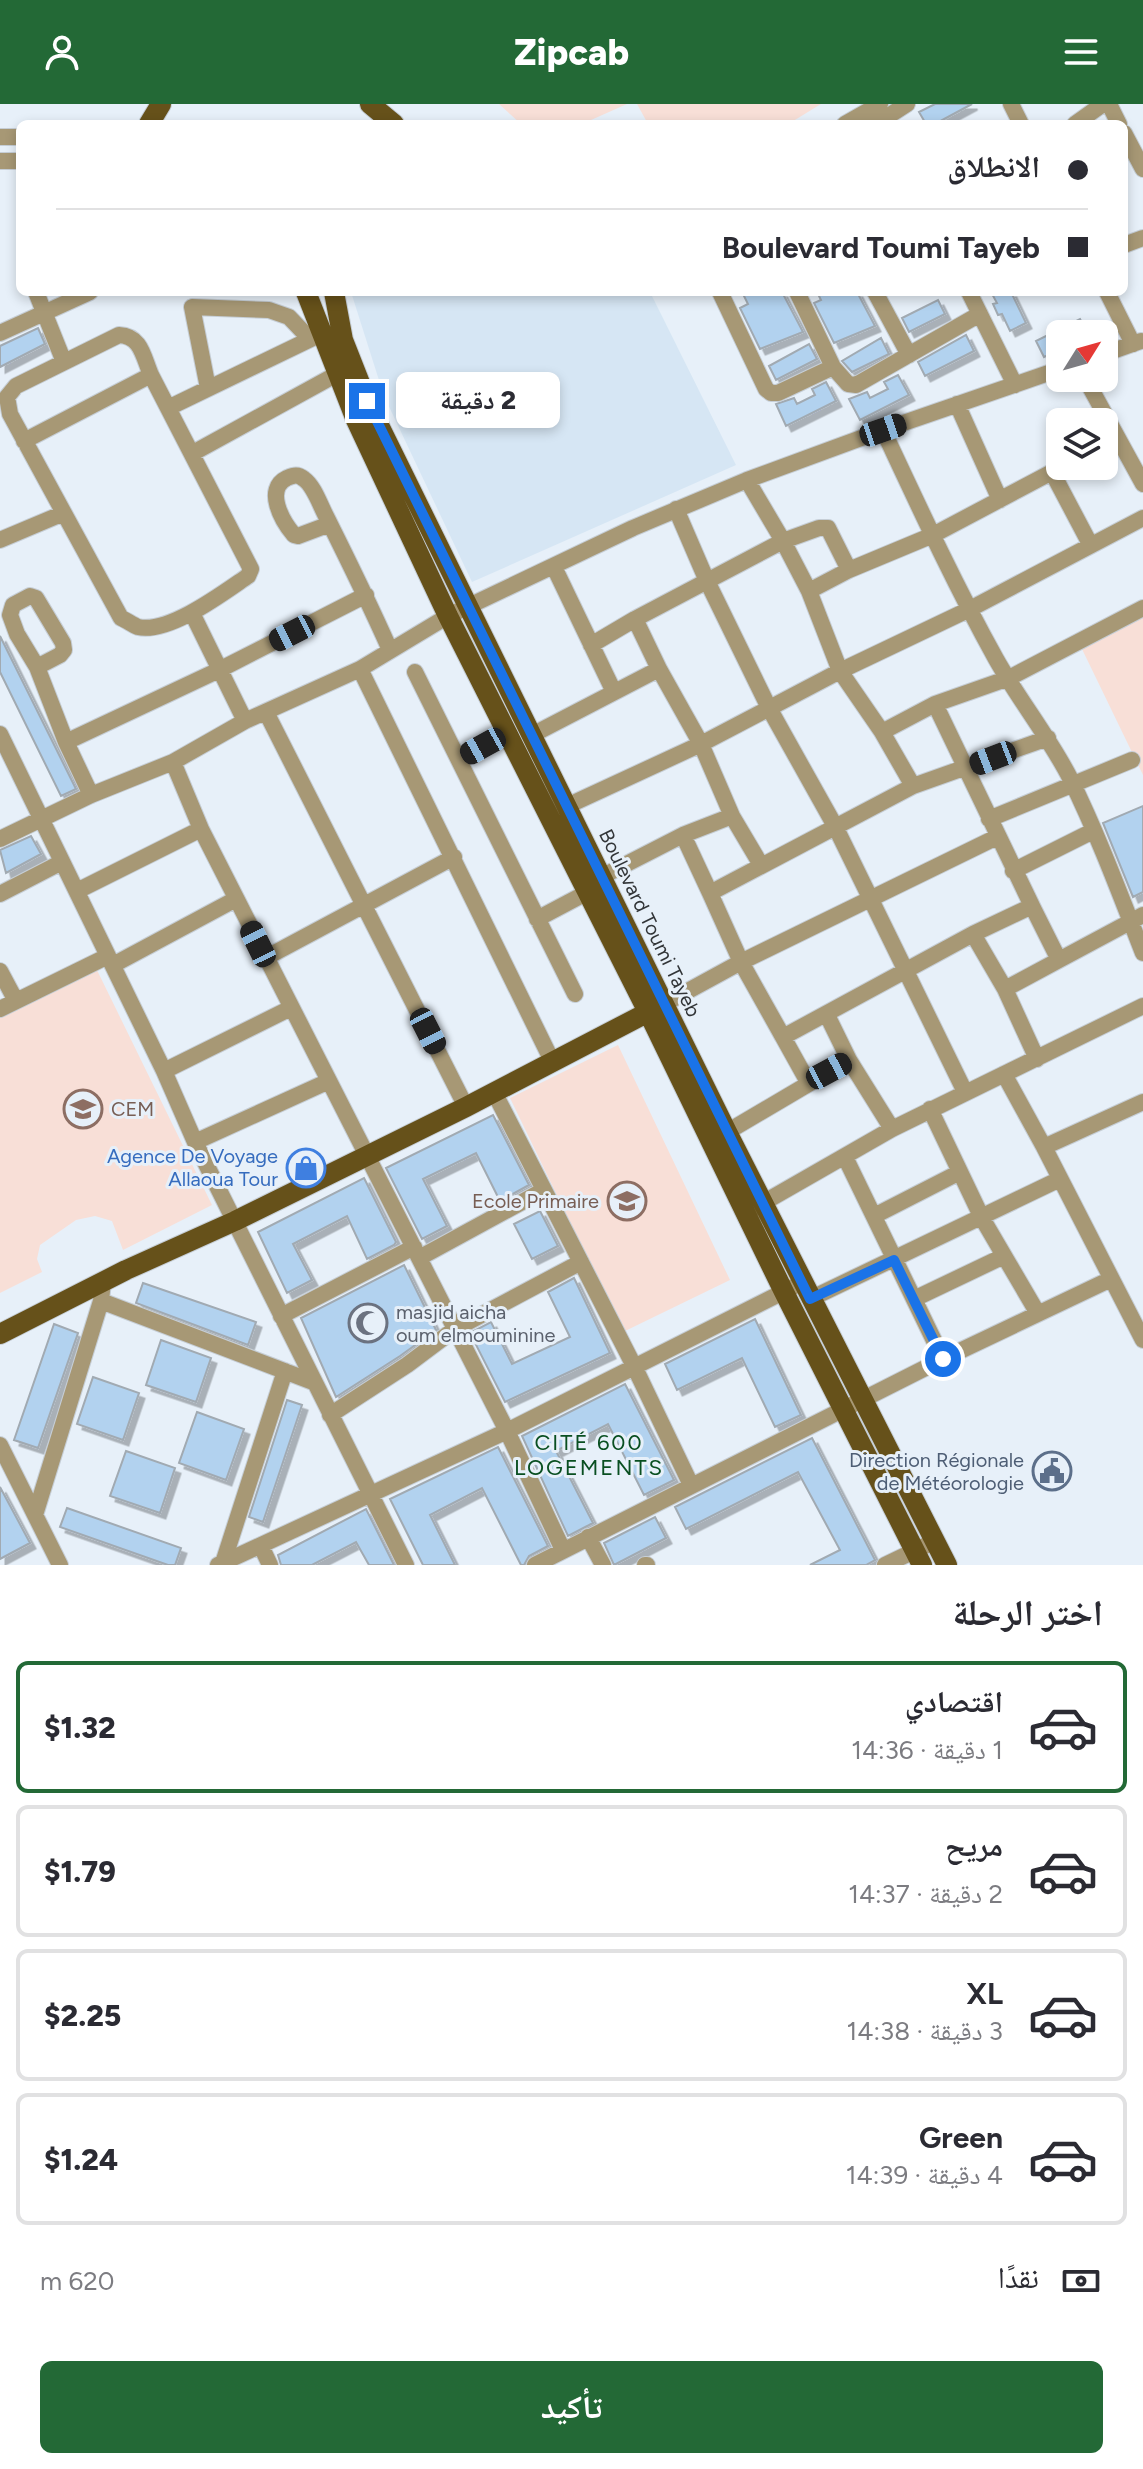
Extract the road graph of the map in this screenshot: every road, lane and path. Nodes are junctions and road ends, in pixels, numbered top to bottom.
1 (370, 104) edge
2 (907, 104) edge
3 (1106, 104) edge
4 (881, 118) edge
5 (389, 120) edge
6 (1081, 120) edge
7 (1128, 141) edge
8 (1143, 169) edge
9 (37, 296) edge
10 (81, 296) edge
11 (307, 296) edge
12 (335, 296) edge
13 (722, 296) edge
14 (799, 296) edge
15 (877, 296) edge
16 (971, 296) edge
17 (1109, 296) edge
18 (192, 300) edge
19 (44, 314) junction
20 (980, 314) junction
21 (0, 333) edge
22 (316, 336) junction
23 (1138, 342) edge
24 (1118, 349) edge
25 (909, 355) junction
26 (64, 362) junction
27 (833, 367) junction
28 (337, 374) junction
29 (1046, 374) edge
30 (151, 375) junction
31 (1015, 385) junction
32 (208, 388) junction
33 (1093, 392) edge
34 (957, 404) junction
35 (168, 408) junction
36 (883, 430) junction
37 (24, 441) junction
38 (193, 453) junction
39 (747, 480) junction
40 (1143, 484) edge
41 (1000, 500) junction
42 (676, 509) junction
43 (64, 513) junction
44 (1143, 518) edge
45 (330, 524) dead end
46 (933, 535) junction
47 (0, 540) edge
48 (783, 541) junction
49 (1090, 544) junction
50 (554, 567) junction
51 (849, 570) junction
52 (707, 581) junction
53 (809, 591) junction
54 (366, 595) junction
55 (467, 607) junction
56 (1143, 608) edge
57 (970, 609) junction
58 (192, 613) junction
59 (448, 616) junction
60 (635, 619) junction
61 (591, 645) junction
62 (390, 650) junction
63 (37, 667) dead end
64 (360, 669) junction
65 (659, 669) junction
66 (219, 670) junction
67 (840, 671) junction
68 (415, 672) dead end
69 (1009, 678) junction
70 (614, 692) junction
71 (935, 704) junction
72 (769, 708) junction
73 (266, 712) junction
74 (245, 721) junction
75 (882, 732) junction
76 (507, 733) junction
77 (0, 734) edge
78 (532, 735) junction
79 (1048, 738) junction
80 (66, 742) junction
81 (701, 744) junction
82 (459, 759) junction
83 (1132, 760) dead end
84 (173, 762) junction
85 (966, 769) junction
86 (1072, 783) junction
87 (913, 786) junction
88 (91, 795) junction
89 (567, 806) junction
90 (732, 816) junction
91 (41, 819) junction
92 (989, 819) junction
93 (835, 826) junction
94 (201, 829) junction
95 (1093, 831) junction
96 (683, 835) junction
97 (997, 837) junction
98 (0, 839) edge
99 (454, 857) junction
100 (62, 862) junction
101 (761, 865) junction
102 (1013, 871) junction
103 (594, 885) junction
104 (77, 891) junction
105 (710, 893) junction
106 (0, 894) edge
107 (236, 899) junction
108 (871, 899) junction
109 (364, 905) junction
110 (1032, 906) junction
111 (537, 919) junction
112 (1137, 919) edge
113 (973, 934) junction
114 (1143, 953) edge
115 (267, 957) junction
116 (1059, 960) junction
117 (110, 961) junction
118 (741, 962) junction
119 (904, 970) junction
120 (0, 971) edge
121 (1005, 989) junction
122 (575, 994) dead end
123 (16, 1001) junction
124 (1143, 1006) edge
125 (291, 1008) junction
126 (0, 1009) edge
127 (656, 1009) junction
128 (827, 1015) junction
129 (783, 1037) junction
130 (1037, 1059) junction
131 (849, 1060) junction
132 (553, 1063) junction
133 (164, 1071) junction
134 (1004, 1074) junction
135 (329, 1081) junction
136 (808, 1082) junction
137 (494, 1092) junction
138 (965, 1092) junction
139 (1143, 1102) edge
140 (466, 1107) junction
141 (930, 1109) junction
142 (892, 1129) junction
143 (727, 1132) junction
144 (195, 1142) junction
145 (1044, 1147) junction
146 (368, 1156) junction
147 (845, 1157) junction
148 (960, 1172) junction
149 (1060, 1179) junction
150 (544, 1190) junction
151 (765, 1203) junction
152 (745, 1212) junction
153 (874, 1216) junction
154 (982, 1218) junction
155 (235, 1221) junction
156 (417, 1252) junction
157 (1004, 1256) junction
158 (894, 1260) junction
159 (581, 1262) junction
160 (1111, 1279) junction
161 (102, 1291) junction
162 (799, 1291) junction
163 (914, 1299) junction
164 (1037, 1312) junction
165 (281, 1316) junction
166 (455, 1329) junction
167 (0, 1334) edge
168 (1143, 1340) edge
169 (943, 1359) junction
170 (634, 1366) junction
171 (285, 1371) junction
172 (313, 1382) junction
173 (862, 1399) junction
174 (842, 1408) junction
175 (330, 1415) junction
176 (507, 1431) junction
177 (0, 1445) edge
178 (691, 1485) junction
179 (371, 1495) junction
180 (35, 1515) junction
181 (588, 1537) junction
182 (935, 1541) junction
183 (261, 1546) junction
184 (563, 1550) junction
185 (918, 1558) edge
186 (57, 1564) edge
187 (220, 1564) edge
188 (270, 1565) edge
189 (406, 1565) edge
190 (535, 1565) edge
191 (603, 1565) edge
192 (885, 1565) edge
193 (947, 1565) edge

1 - 5 main road
2 - 4 street
3 - 6 street
7 - 8 street
9 - 19 street
10 - 19 street
11 - 22 main road, Boulevard Toumi Tayeb
12 - 55 main road, Boulevard Toumi Tayeb
13 - 27 street
14 - 27 street
15 - 25 street
16 - 20 street
17 - 23 street
18 - 22 street
18 - 32 street
19 - 21 street
19 - 26 street
20 - 25 street
20 - 31 street
22 - 28 main road, Boulevard Toumi Tayeb
22 - 32 street
23 - 24 street
25 - 27 street
26 - 30 street
26 - 37 street
28 - 38 street
28 - 59 main road, Boulevard Toumi Tayeb
29 - 31 street
30 - 35 street
30 - 37 street
31 - 34 street
32 - 35 street
33 - 40 street
34 - 36 street
34 - 41 street
35 - 38 street
36 - 39 street
36 - 46 street
37 - 43 street
38 - 58 street
39 - 42 street
39 - 48 street
41 - 46 street
41 - 49 street
42 - 50 street
42 - 52 street
43 - 47 street
43 - 58 street
44 - 49 street
45 - 54 street
46 - 51 street
46 - 57 street
48 - 51 street
48 - 52 street
48 - 53 street
49 - 57 street
50 - 55 street
50 - 61 street
51 - 53 street
52 - 60 street
52 - 72 street
53 - 67 street
54 - 62 street
54 - 66 street
55 - 59 street
55 - 78 main road, Boulevard Toumi Tayeb
56 - 69 street
57 - 67 street
57 - 69 street
58 - 66 street
59 - 62 street
59 - 76 main road, Boulevard Toumi Tayeb
60 - 61 street
60 - 65 street
61 - 70 street
62 - 64 street
63 - 80 street
64 - 73 street
64 - 99 street
65 - 70 street
65 - 81 street
66 - 74 street
66 - 80 street
67 - 72 street
67 - 75 street
68 - 82 street
69 - 71 street
69 - 79 street
70 - 78 street
71 - 75 street
71 - 85 street
72 - 81 street
72 - 93 street
73 - 74 street
73 - 109 street
74 - 84 street
75 - 87 street
76 - 82 street
76 - 103 main road, Boulevard Toumi Tayeb
77 - 91 street
78 - 89 main road, Boulevard Toumi Tayeb
79 - 85 street
79 - 86 street
80 - 88 street
81 - 89 street
81 - 90 street
82 - 111 street
83 - 86 street
84 - 88 street
84 - 94 street
85 - 87 street
85 - 92 street
86 - 92 street
86 - 95 street
87 - 93 street
88 - 91 street
89 - 103 main road, Boulevard Toumi Tayeb
90 - 96 street
90 - 101 street
91 - 98 street
91 - 100 street
92 - 97 street
93 - 101 street
93 - 108 street
94 - 104 street
94 - 107 street
95 - 102 street
95 - 112 street
96 - 103 street
96 - 105 street
97 - 102 street
97 - 108 street
99 - 109 street
99 - 132 street
100 - 104 street
100 - 106 street
101 - 105 street
102 - 110 street
103 - 111 street
103 - 127 main road, Boulevard Toumi Tayeb
104 - 117 street
105 - 118 street
107 - 115 street
107 - 117 street
108 - 118 street
108 - 119 street
109 - 115 street
109 - 140 street
110 - 113 street
110 - 116 street
111 - 122 street
112 - 114 street
112 - 116 street
113 - 119 street
113 - 121 street
115 - 125 street
116 - 121 street
117 - 123 street
117 - 133 street
118 - 127 street
118 - 129 street
119 - 128 street
119 - 138 street
120 - 123 street
121 - 130 street
123 - 126 street
124 - 130 street
125 - 133 street
125 - 135 street
127 - 132 main road
127 - 143 main road, Boulevard Toumi Tayeb
127 - 152 main road, Boulevard Toumi Tayeb
128 - 129 street
128 - 131 street
129 - 136 street
130 - 134 street
131 - 136 street
131 - 142 street
132 - 137 main road
133 - 144 street
134 - 138 street
134 - 145 street
135 - 144 street
135 - 146 street
136 - 143 street
137 - 140 main road
137 - 150 street
138 - 141 street
139 - 145 street
140 - 146 main road
141 - 142 street
141 - 148 street
142 - 147 street
143 - 151 main road, Boulevard Toumi Tayeb
144 - 155 street
145 - 149 street
146 - 155 main road
146 - 156 street
147 - 151 street
147 - 153 street
148 - 153 street
148 - 154 street
149 - 154 street
149 - 160 street
150 - 156 street
150 - 159 street
151 - 152 street
151 - 162 main road, Boulevard Toumi Tayeb
152 - 162 main road, Boulevard Toumi Tayeb
153 - 158 street
154 - 157 street
154 - 158 street
155 - 161 main road
155 - 165 street
156 - 165 street
156 - 166 street
157 - 163 street
157 - 164 street
158 - 162 street
158 - 163 street
159 - 166 street
159 - 170 street
160 - 164 street
160 - 168 street
161 - 167 main road
161 - 171 street
161 - 180 street
162 - 170 street
162 - 173 main road, Boulevard Toumi Tayeb
162 - 174 main road, Boulevard Toumi Tayeb
163 - 169 street
164 - 169 street
165 - 172 street
166 - 175 street
166 - 176 street
169 - 173 street
170 - 176 street
170 - 178 street
171 - 172 street
171 - 187 street
172 - 175 street
173 - 174 street
173 - 182 main road, Boulevard Toumi Tayeb
174 - 178 street
174 - 185 main road, Boulevard Toumi Tayeb
175 - 179 street
176 - 179 street
176 - 184 street
177 - 180 street
178 - 181 street
179 - 183 street
179 - 189 street
180 - 186 street
181 - 184 street
181 - 191 street
182 - 185 street
182 - 193 main road, Boulevard Toumi Tayeb
183 - 187 street
183 - 188 street
184 - 190 street
185 - 192 street

